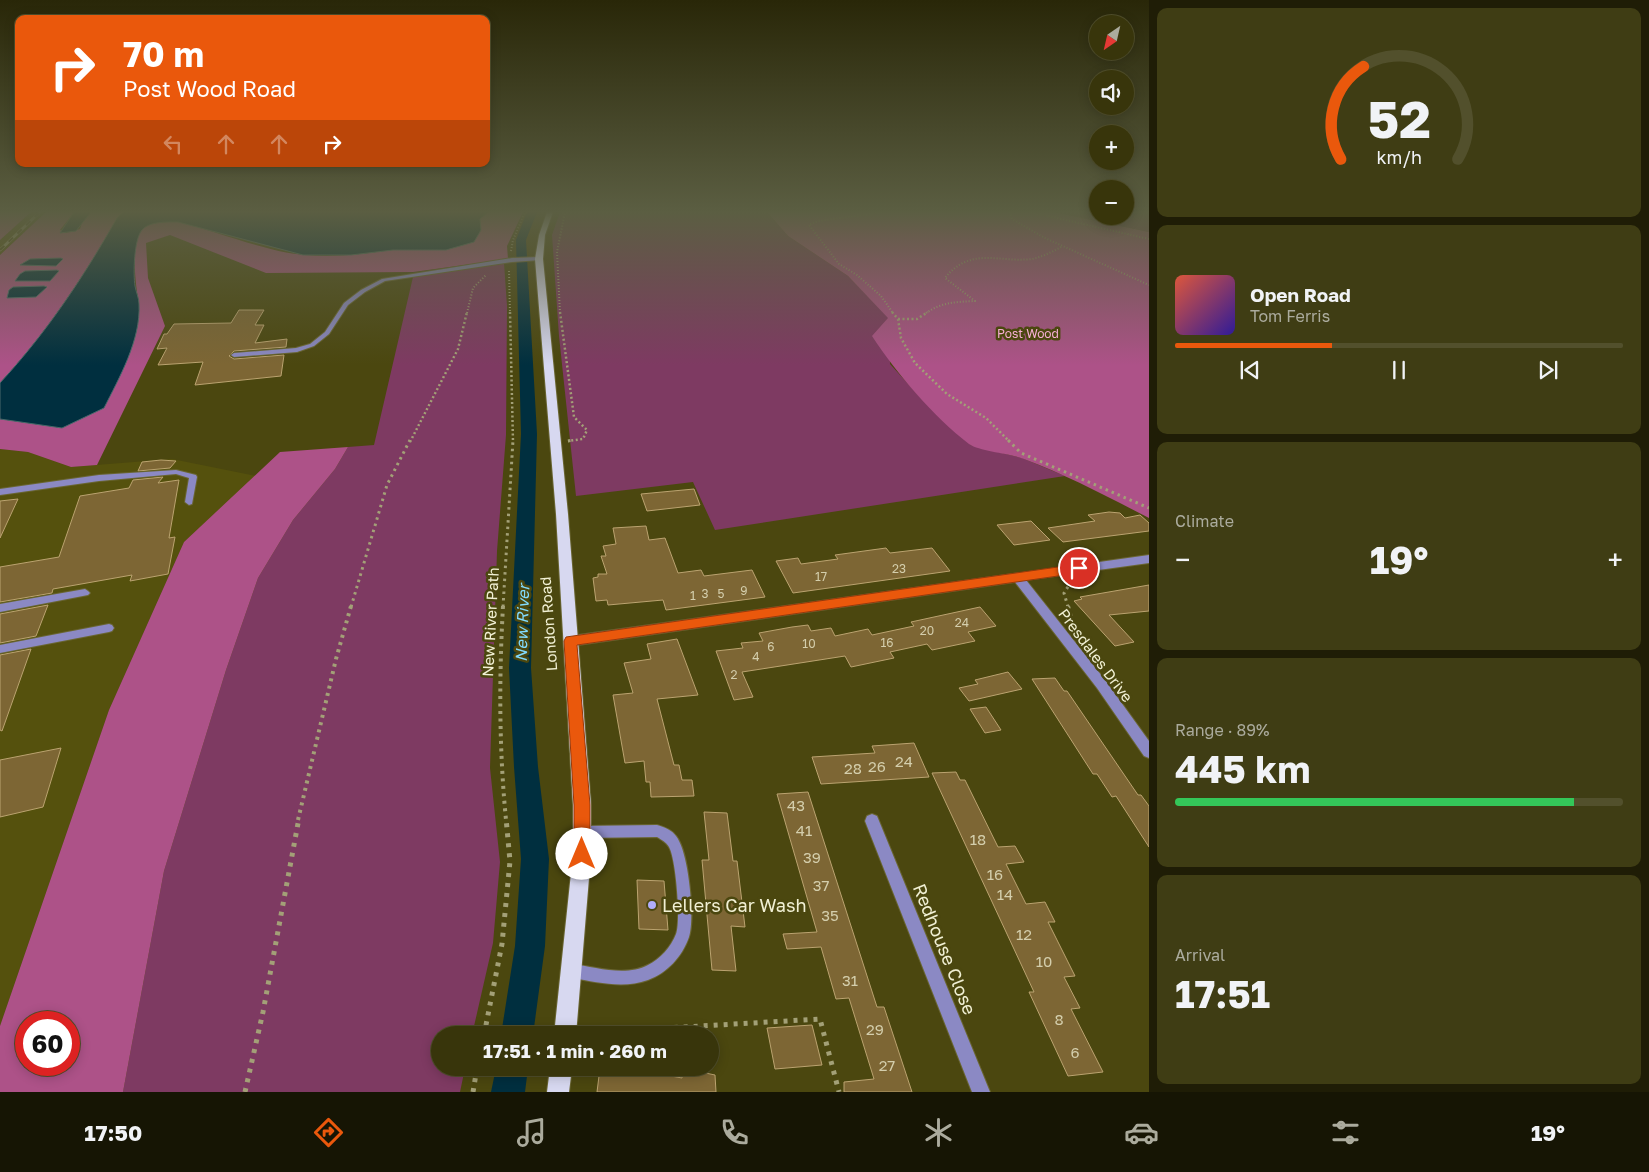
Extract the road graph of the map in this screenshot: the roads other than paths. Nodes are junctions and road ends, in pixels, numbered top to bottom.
1 (495, 263) edge
2 (539, 263) edge
3 (234, 355) dead end
4 (0, 492) edge
5 (190, 502) dead end
6 (1149, 558) edge
7 (1017, 578) junction
8 (84, 593) dead end
9 (0, 608) edge
10 (110, 628) dead end
11 (571, 641) junction
12 (0, 649) edge
13 (1149, 752) edge
14 (872, 822) dead end
15 (582, 832) junction
16 (572, 971) junction
17 (566, 1026) edge
18 (560, 1076) edge
19 (558, 1092) edge
20 (981, 1092) edge

1 - 3 lane
2 - 11 main road, London Road
4 - 5 lane
6 - 7 street
7 - 11 street
7 - 13 street, Presdales Drive
8 - 9 lane
10 - 12 lane
11 - 15 main road, London Road
14 - 20 street, Redhouse Close
15 - 16 main road, London Road
15 - 16 lane
16 - 17 main road, London Road
18 - 19 main road

